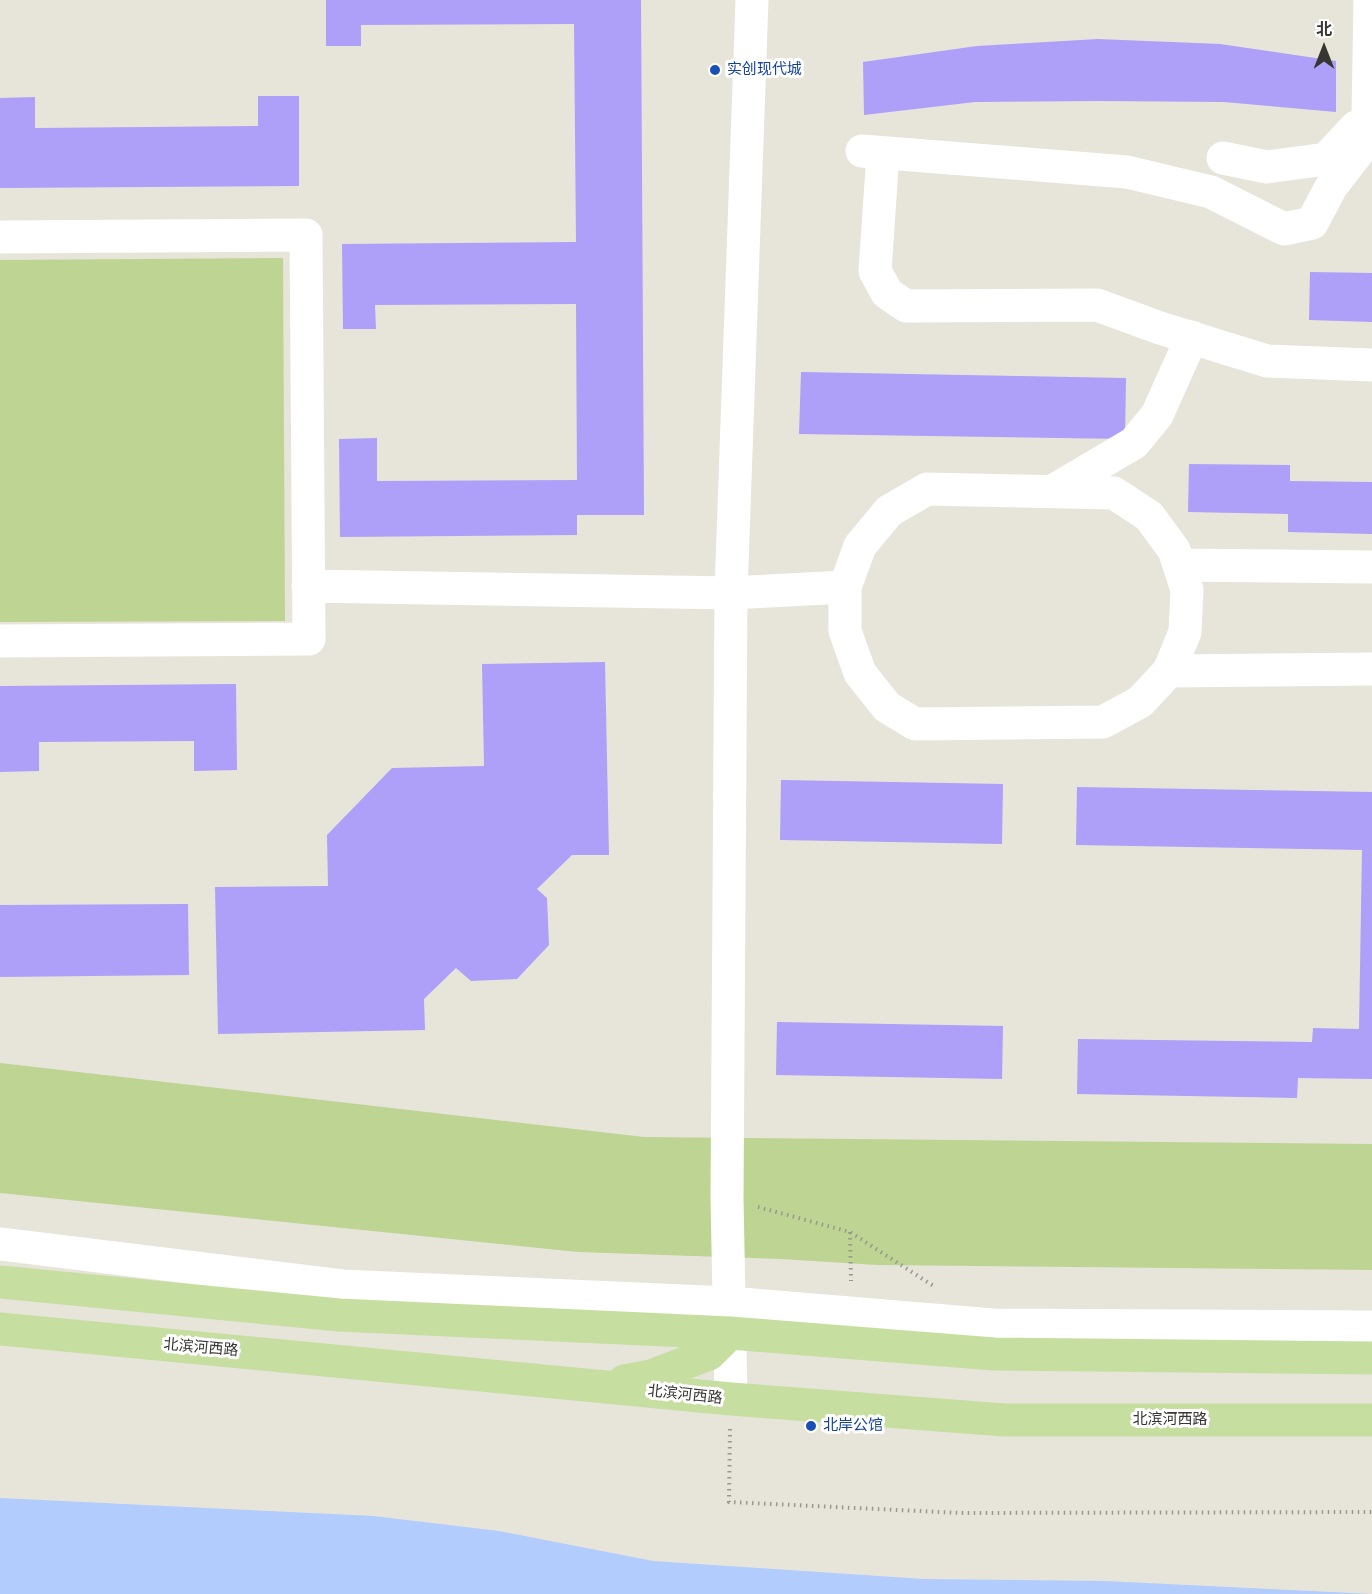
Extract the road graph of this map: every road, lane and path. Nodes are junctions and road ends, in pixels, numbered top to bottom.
1 (752, 0) edge
2 (1370, 0) edge
3 (1369, 137) edge
4 (1223, 158) dead end
5 (0, 237) edge
6 (1192, 337) junction
7 (1372, 365) edge
8 (1053, 491) junction
9 (1179, 565) junction
10 (1372, 567) edge
11 (309, 586) junction
12 (845, 587) junction
13 (731, 593) junction
14 (0, 641) edge
15 (1372, 669) edge
16 (1169, 671) junction
17 (727, 1198) junction
18 (0, 1244) edge
19 (0, 1282) edge
20 (936, 1288) dead end
21 (730, 1318) junction
22 (1372, 1327) edge
23 (0, 1329) edge
24 (1372, 1358) edge
25 (595, 1386) junction
26 (731, 1399) junction
27 (1372, 1420) edge
28 (1372, 1512) edge

1 - 13 street
2 - 3 street
3 - 4 street
3 - 6 street
5 - 11 street
6 - 7 street
6 - 8 street
8 - 9 street
8 - 12 street
9 - 10 street
9 - 16 street
11 - 13 street
11 - 14 street
12 - 13 street
12 - 16 street
13 - 17 street
15 - 16 street
17 - 20 path
17 - 21 street
18 - 21 street
19 - 21 main road
21 - 22 street
21 - 24 main road
21 - 25 main road
21 - 26 street
23 - 25 main road, 北滨河西路
25 - 26 main road, 北滨河西路
26 - 27 main road, 北滨河西路
26 - 28 path

